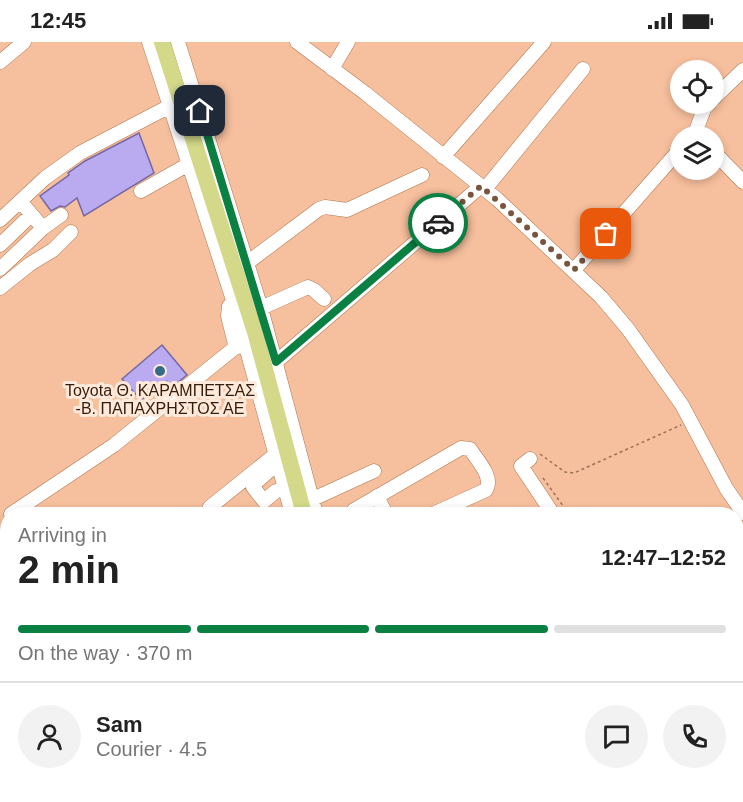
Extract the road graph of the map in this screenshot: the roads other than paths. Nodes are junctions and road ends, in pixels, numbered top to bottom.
1 (24, 42) edge
2 (149, 42) edge
3 (162, 42) edge
4 (178, 42) edge
5 (297, 42) edge
6 (348, 42) edge
7 (544, 42) edge
8 (0, 62) edge
9 (332, 69) junction
10 (583, 69) dead end
11 (743, 70) edge
12 (724, 88) edge
13 (170, 105) junction
14 (195, 142) junction
15 (443, 157) junction
16 (670, 161) edge
17 (724, 162) edge
18 (189, 164) junction
19 (422, 175) dead end
20 (743, 182) edge
21 (483, 187) junction
22 (141, 191) dead end
23 (20, 201) junction
24 (202, 204) junction
25 (31, 215) junction
26 (61, 215) dead end
27 (0, 220) edge
28 (43, 228) junction
29 (71, 232) dead end
30 (0, 245) edge
31 (248, 263) junction
32 (0, 269) edge
33 (574, 270) junction
34 (0, 288) edge
35 (324, 299) dead end
36 (261, 308) junction
37 (242, 346) junction
38 (276, 362) junction
39 (277, 459) junction
40 (530, 459) road end
41 (374, 471) dead end
42 (276, 491) dead end
43 (377, 496) junction
44 (313, 499) junction
45 (21, 507) edge
46 (210, 507) edge
47 (290, 507) edge
48 (302, 507) edge
49 (315, 507) edge
50 (359, 507) edge
51 (382, 507) edge
52 (448, 507) edge
53 (548, 507) edge
54 (739, 507) edge

1 - 8 street
2 - 13 street
3 - 14 main road
4 - 31 street
5 - 9 street
6 - 9 street
7 - 15 street
9 - 15 street
10 - 21 street
11 - 12 street
13 - 18 street
13 - 23 street
14 - 24 main road
14 - 48 main road
15 - 21 street
16 - 33 street
17 - 20 street
18 - 22 street
18 - 24 street
19 - 31 street
21 - 33 street
21 - 38 street
23 - 25 street
23 - 27 street
24 - 37 street
25 - 28 street
25 - 30 street
26 - 28 street
28 - 32 street
29 - 34 street
31 - 36 street
33 - 54 street
35 - 36 street
36 - 38 street
37 - 39 street
37 - 45 street
38 - 44 street
39 - 42 street
39 - 46 street
39 - 47 street
40 - 53 street
41 - 44 street
43 - 50 street
43 - 51 street
43 - 52 street
44 - 49 street

